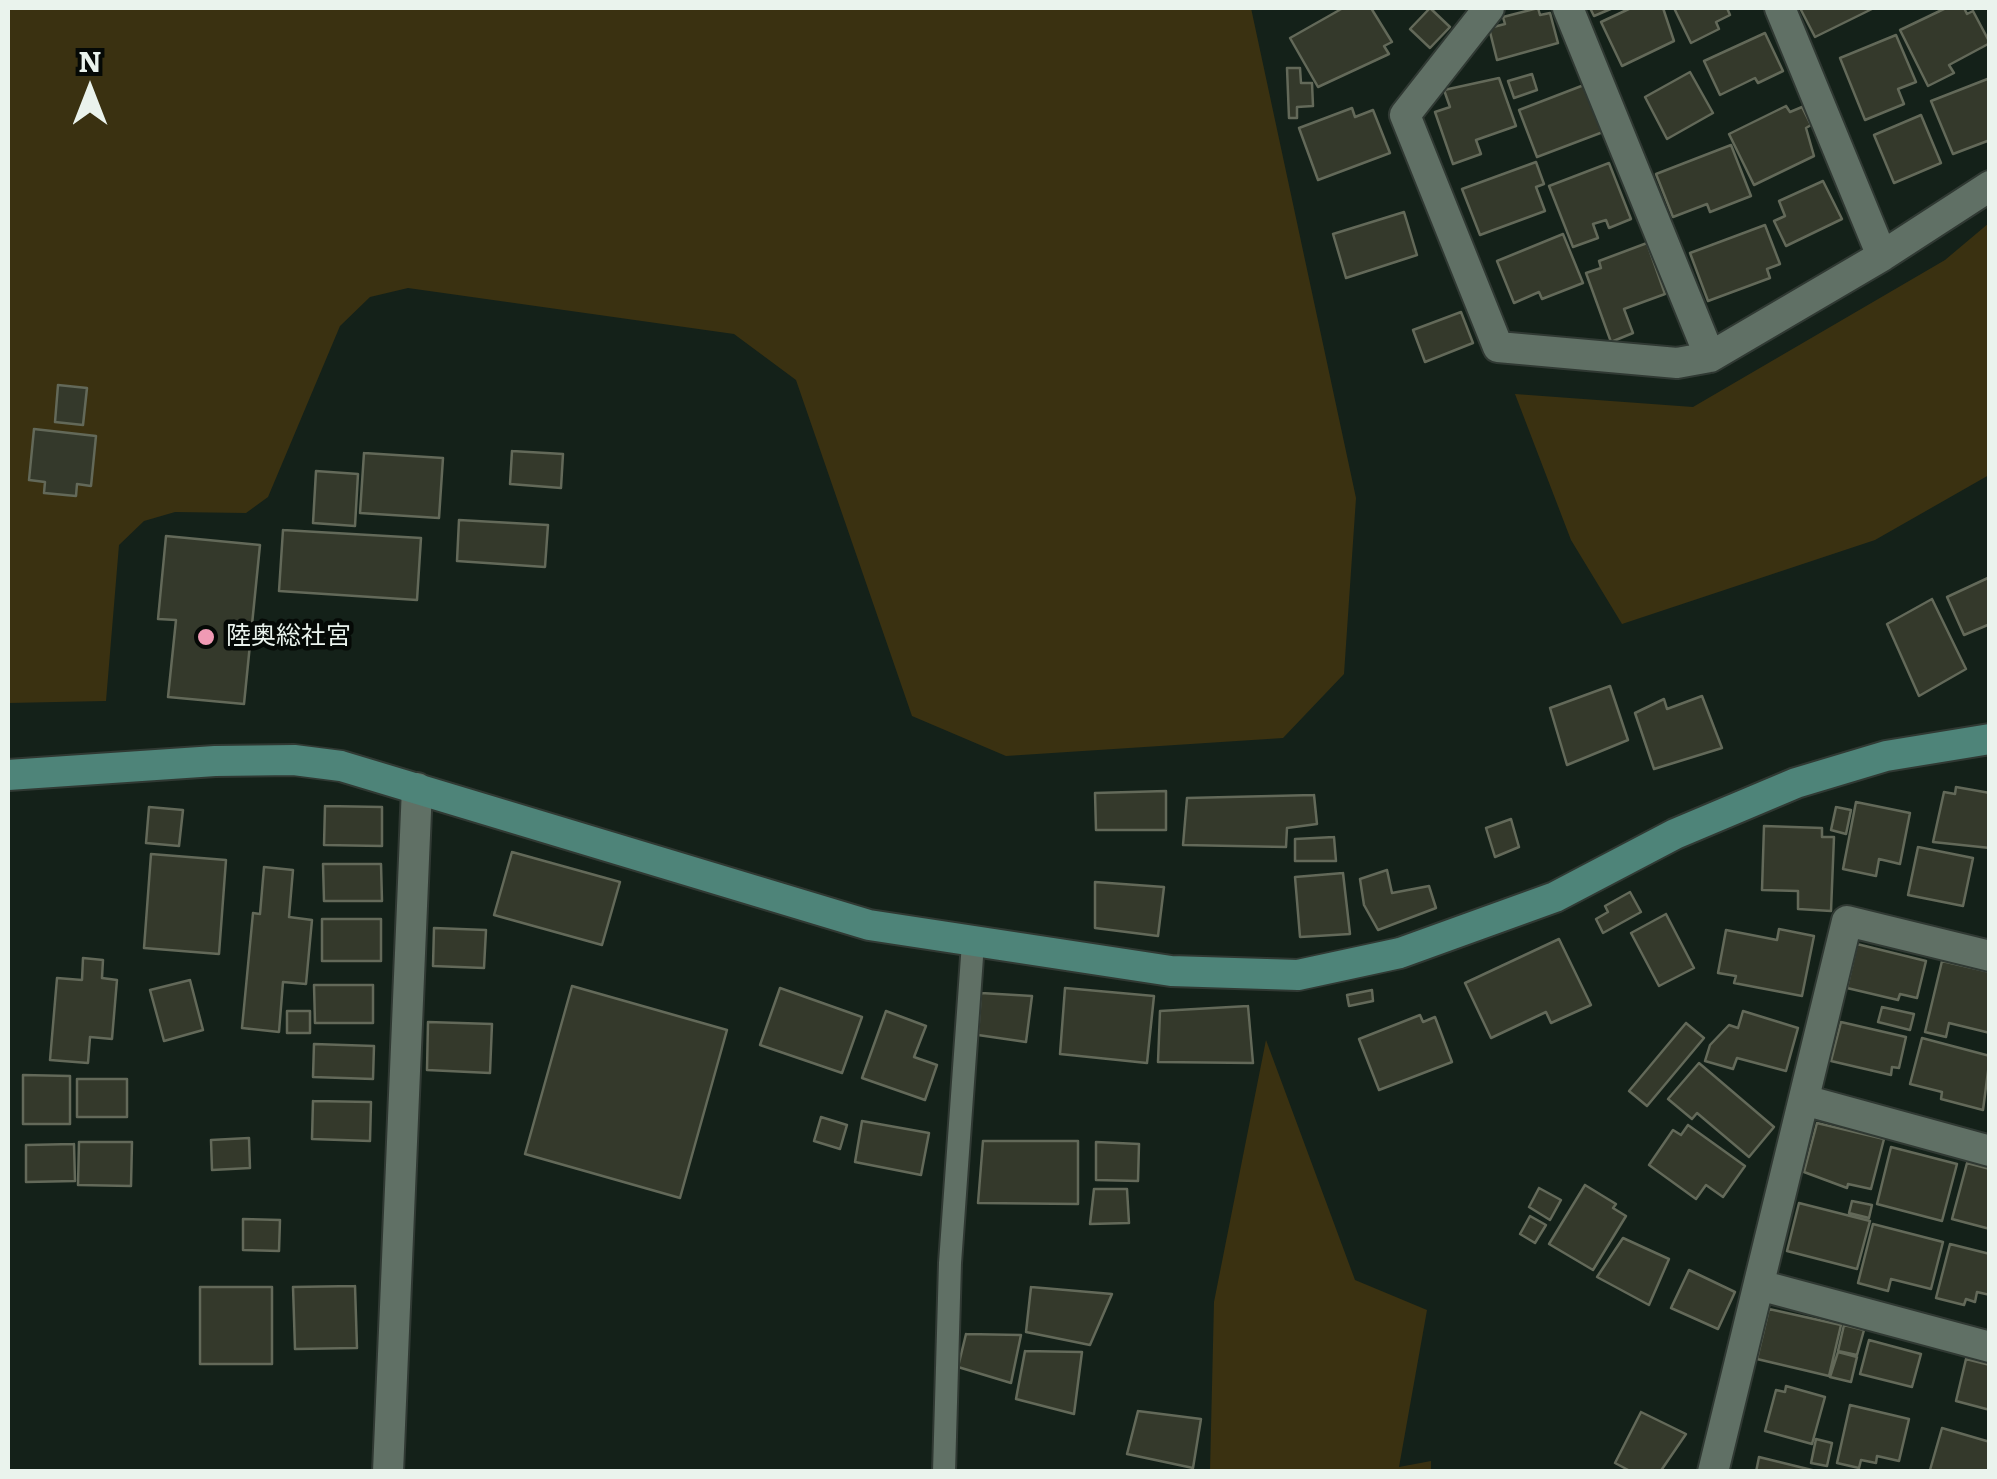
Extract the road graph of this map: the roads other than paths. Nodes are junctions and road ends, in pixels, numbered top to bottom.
1 (1489, 8) edge
2 (1568, 8) edge
3 (1780, 8) edge
4 (1990, 186) edge
5 (1882, 256) junction
6 (1710, 357) junction
7 (1990, 740) edge
8 (8, 775) edge
9 (416, 788) junction
10 (972, 942) junction
11 (1990, 956) edge
12 (1804, 1100) junction
13 (1990, 1152) edge
14 (1758, 1285) junction
15 (1990, 1348) edge
16 (388, 1472) edge
17 (944, 1472) edge
18 (1713, 1472) edge

1 - 6 street
2 - 6 street
3 - 5 street
4 - 5 street
5 - 6 street
7 - 10 street
8 - 9 street
9 - 10 street
9 - 16 street
10 - 17 lane
11 - 12 street
12 - 13 street
12 - 14 street
14 - 15 street
14 - 18 street

